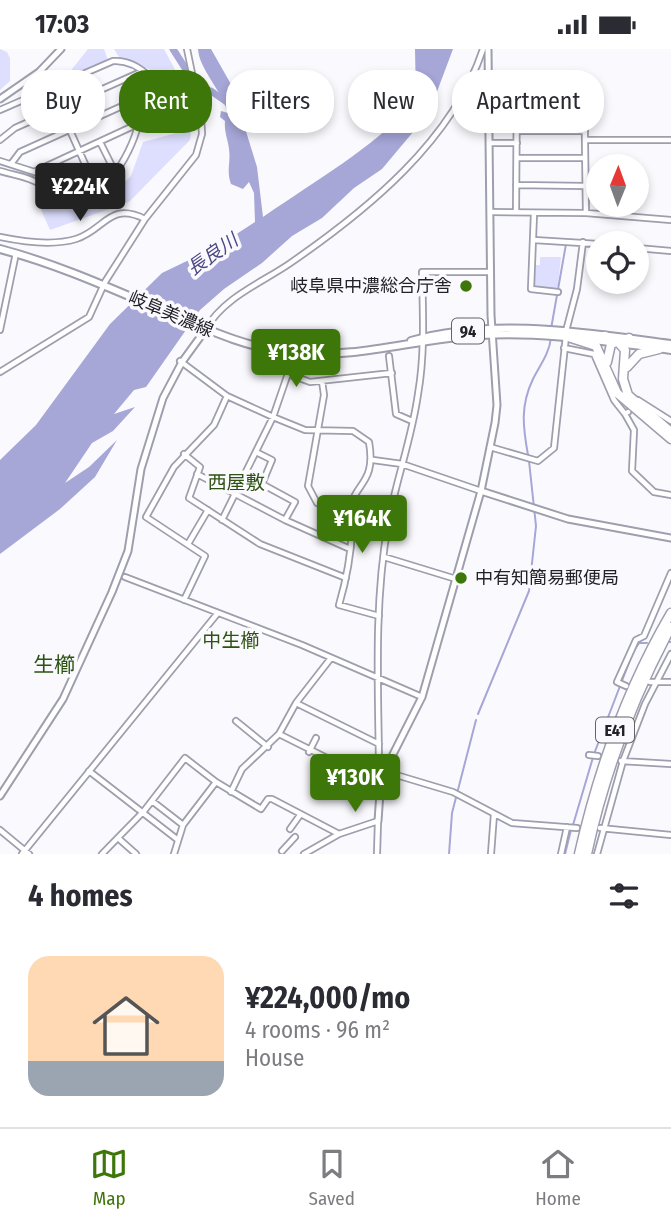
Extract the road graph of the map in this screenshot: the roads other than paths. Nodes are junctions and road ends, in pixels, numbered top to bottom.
1 (61, 49) edge
2 (187, 49) edge
3 (486, 49) edge
4 (92, 70) edge
5 (141, 70) edge
6 (487, 70) edge
7 (0, 99) edge
8 (21, 101) edge
9 (0, 110) edge
10 (21, 125) edge
11 (62, 133) edge
12 (70, 133) edge
13 (120, 133) edge
14 (135, 133) edge
15 (489, 133) edge
16 (517, 133) edge
17 (585, 133) edge
18 (0, 140) edge
19 (585, 140) junction
20 (671, 140) edge
21 (100, 142) junction
22 (489, 143) junction
23 (517, 143) junction
24 (79, 151) junction
25 (517, 158) junction
26 (585, 158) junction
27 (0, 161) edge
28 (10, 164) junction
29 (0, 171) edge
30 (36, 171) junction
31 (88, 173) junction
32 (116, 174) junction
33 (516, 185) junction
34 (585, 186) junction
35 (98, 193) junction
36 (491, 212) junction
37 (516, 212) junction
38 (534, 212) junction
39 (586, 213) joint
40 (635, 217) edge
41 (145, 219) junction
42 (671, 220) edge
43 (0, 237) edge
44 (534, 240) junction
45 (583, 242) junction
46 (586, 242) edge
47 (0, 249) edge
48 (649, 249) edge
49 (671, 251) edge
50 (16, 253) junction
51 (491, 272) junction
52 (106, 287) junction
53 (558, 292) dead end
54 (206, 329) junction
55 (0, 330) edge
56 (492, 332) junction
57 (567, 335) junction
58 (605, 335) junction
59 (629, 338) junction
60 (423, 340) junction
61 (618, 342) junction
62 (671, 344) edge
63 (564, 348) junction
64 (659, 349) junction
65 (671, 350) edge
66 (389, 352) junction
67 (295, 353) junction
68 (181, 361) junction
69 (607, 368) junction
70 (0, 372) edge
71 (392, 373) junction
72 (288, 374) junction
73 (624, 374) junction
74 (322, 381) junction
75 (227, 396) junction
76 (638, 400) dead end
77 (272, 417) junction
78 (412, 421) junction
79 (671, 421) edge
80 (317, 431) junction
81 (671, 432) edge
82 (671, 439) edge
83 (490, 447) junction
84 (256, 452) junction
85 (184, 454) junction
86 (373, 460) junction
87 (402, 464) junction
88 (197, 474) junction
89 (481, 491) junction
90 (236, 495) junction
91 (671, 495) edge
92 (208, 510) junction
93 (349, 518) junction
94 (222, 520) junction
95 (285, 520) junction
96 (671, 538) edge
97 (188, 544) junction
98 (350, 549) junction
99 (384, 557) junction
100 (671, 573) edge
101 (125, 577) dead end
102 (346, 578) junction
103 (456, 579) junction
104 (184, 600) junction
105 (671, 607) edge
106 (671, 613) edge
107 (218, 614) junction
108 (379, 616) junction
109 (671, 629) edge
110 (651, 648) junction
111 (671, 654) edge
112 (331, 658) junction
113 (376, 680) junction
114 (647, 681) junction
115 (658, 681) junction
116 (671, 682) edge
117 (623, 685) dead end
118 (422, 697) junction
119 (296, 703) junction
120 (236, 721) dead end
121 (279, 734) junction
122 (316, 738) dead end
123 (379, 744) junction
124 (268, 747) junction
125 (309, 751) junction
126 (621, 761) junction
127 (671, 764) edge
128 (89, 771) junction
129 (383, 771) junction
130 (216, 782) junction
131 (379, 784) junction
132 (231, 792) junction
133 (0, 796) edge
134 (152, 801) junction
135 (144, 811) junction
136 (494, 814) junction
137 (300, 815) junction
138 (378, 821) junction
139 (183, 825) junction
140 (567, 827) junction
141 (577, 828) dead end
142 (603, 828) junction
143 (290, 829) dead end
144 (0, 830) edge
145 (339, 834) junction
146 (671, 835) edge
147 (295, 837) dead end
148 (118, 838) junction
149 (178, 840) junction
150 (25, 853) edge
151 (283, 853) edge
152 (102, 854) edge
153 (136, 854) edge
154 (174, 854) edge
155 (304, 854) edge
156 (377, 854) edge
157 (491, 854) edge
158 (561, 854) edge
159 (579, 854) edge
160 (587, 854) edge
161 (597, 854) edge

1 - 7 street
2 - 41 street
3 - 6 street
3 - 54 street
4 - 5 street
8 - 9 street
10 - 18 street
11 - 28 street
12 - 24 street
13 - 21 street
14 - 32 street
15 - 22 street
16 - 23 street
17 - 19 street
19 - 20 street
19 - 26 street
21 - 24 street
21 - 32 street
22 - 23 street
22 - 36 street
23 - 25 street
24 - 30 street
24 - 31 street
25 - 26 street
25 - 33 street
26 - 34 street
27 - 28 street
28 - 30 street
29 - 35 street
30 - 31 street
31 - 35 street
32 - 35 street
33 - 34 street
33 - 37 street
34 - 39 street
36 - 37 street
36 - 51 street
37 - 38 street
38 - 39 street
38 - 44 street
40 - 42 street
41 - 43 street
41 - 52 street
44 - 45 street
44 - 53 street
45 - 46 street
45 - 57 street
47 - 50 main road, 岐阜美濃線 / 94
48 - 49 street
50 - 52 main road, 岐阜美濃線 / 94
50 - 55 street
51 - 56 street
51 - 60 street
52 - 54 main road, 岐阜美濃線 / 94
52 - 70 street
54 - 67 main road, 岐阜美濃線 / 94
54 - 68 street
56 - 57 main road, 岐阜美濃線 / 94
56 - 60 main road, 岐阜美濃線 / 94
56 - 83 street
57 - 58 main road, 岐阜美濃線 / 94
57 - 61 main road, 岐阜美濃線 / 94
57 - 63 street
57 - 69 highway
58 - 59 main road, 岐阜美濃線 / 94
58 - 61 highway
59 - 61 highway
59 - 62 main road, 岐阜美濃線 / 94
60 - 66 main road, 岐阜美濃線 / 94
60 - 78 street
61 - 64 main road, 岐阜美濃線 / 94
61 - 69 highway
61 - 73 highway
63 - 83 street
63 - 91 street
64 - 65 main road, 岐阜美濃線 / 94
64 - 73 highway
66 - 67 main road, 岐阜美濃線 / 94
66 - 71 street
67 - 72 street
68 - 75 street
68 - 133 street
69 - 82 highway
71 - 74 street
71 - 78 street
72 - 74 street
72 - 77 street
73 - 81 highway
74 - 80 street
75 - 77 street
75 - 85 street
76 - 79 street
77 - 80 street
77 - 84 street
78 - 87 street
80 - 86 street
80 - 93 street
83 - 89 street
84 - 90 street
84 - 95 street
85 - 88 street
85 - 97 street
86 - 87 street
86 - 93 street
87 - 89 street
87 - 99 street
88 - 90 street
88 - 92 street
89 - 96 street
89 - 103 street
90 - 94 street
90 - 95 street
92 - 94 street
92 - 97 street
93 - 98 street
94 - 102 street
95 - 98 street
97 - 104 street
98 - 102 street
99 - 103 street
99 - 108 street
100 - 117 street
101 - 104 street
102 - 108 street
103 - 118 street
104 - 107 street
105 - 110 highway
106 - 110 highway, E41
107 - 112 street
107 - 128 street
108 - 113 street
109 - 114 highway
110 - 159 highway, E41
111 - 115 street
112 - 113 street
112 - 119 street
113 - 118 street
113 - 123 street
114 - 115 street
114 - 160 highway, E41
115 - 116 street
115 - 126 street
118 - 129 street
119 - 121 street
119 - 123 street
120 - 124 street
121 - 124 street
121 - 125 street
122 - 125 street
123 - 129 street
124 - 132 street
125 - 131 street
126 - 127 street
126 - 142 street
128 - 135 street
128 - 150 street
129 - 131 street
129 - 136 street
130 - 132 street
130 - 134 street
130 - 139 street
131 - 138 street
132 - 137 street
134 - 135 street
134 - 139 street
135 - 148 street
135 - 149 street
136 - 140 street
136 - 157 street
137 - 143 street
137 - 145 street
138 - 145 street
138 - 156 street
139 - 149 street
140 - 141 street
140 - 158 street
142 - 146 street
142 - 161 street
144 - 150 street
145 - 155 street
147 - 151 street
148 - 152 street
148 - 153 street
149 - 154 street

